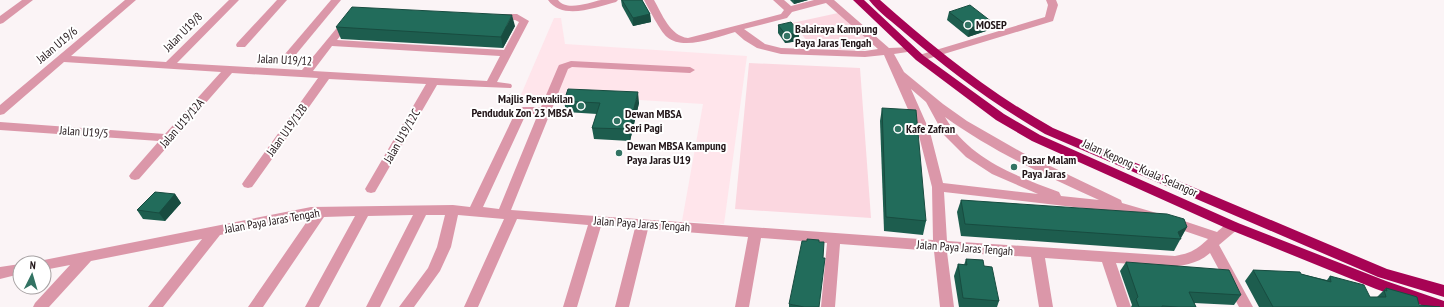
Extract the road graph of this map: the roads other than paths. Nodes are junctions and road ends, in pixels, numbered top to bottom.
1 (28, 0) edge
2 (131, 0) edge
3 (234, 0) edge
4 (282, 0) edge
5 (336, 0) edge
6 (553, 0) edge
7 (612, 0) edge
8 (649, 0) edge
9 (778, 0) edge
10 (824, 0) edge
11 (828, 0) edge
12 (858, 0) edge
13 (874, 0) edge
14 (1051, 0) edge
15 (789, 10) junction
16 (354, 13) edge
17 (485, 16) edge
18 (0, 21) edge
19 (738, 29) junction
20 (329, 43) junction
21 (240, 45) dead end
22 (910, 49) junction
23 (888, 53) junction
24 (507, 54) junction
25 (934, 54) junction
26 (289, 56) dead end
27 (920, 58) junction
28 (61, 59) junction
29 (168, 66) junction
30 (229, 69) junction
31 (690, 70) dead end
32 (898, 72) junction
33 (306, 74) junction
34 (326, 75) junction
35 (433, 82) junction
36 (490, 85) junction
37 (507, 86) road end
38 (928, 98) junction
39 (0, 111) edge
40 (546, 111) junction
41 (0, 126) edge
42 (169, 138) junction
43 (135, 176) dead end
44 (248, 184) dead end
45 (938, 187) junction
46 (371, 189) dead end
47 (1072, 201) junction
48 (1125, 208) junction
49 (422, 210) junction
50 (453, 210) junction
51 (364, 211) junction
52 (320, 212) junction
53 (474, 212) junction
54 (508, 214) junction
55 (596, 221) junction
56 (643, 224) junction
57 (1233, 226) junction
58 (216, 231) junction
59 (755, 233) junction
60 (834, 239) junction
61 (1215, 241) junction
62 (940, 246) junction
63 (1037, 253) junction
64 (87, 256) junction
65 (1107, 257) junction
66 (52, 263) edge
67 (12, 271) edge
68 (0, 273) edge
69 (1356, 275) junction
70 (1444, 291) edge
71 (1363, 294) edge
72 (1406, 294) junction
73 (40, 307) edge
74 (155, 307) edge
75 (255, 307) edge
76 (312, 307) edge
77 (373, 307) edge
78 (406, 307) edge
79 (471, 307) edge
80 (570, 307) edge
81 (622, 307) edge
82 (742, 307) edge
83 (828, 307) edge
84 (947, 307) edge
85 (1046, 307) edge
86 (1124, 307) edge
87 (1246, 307) edge
88 (1412, 307) edge
89 (1444, 307) edge

1 - 18 street
2 - 28 street, Jalan U19/6
3 - 29 street, Jalan U19/8
4 - 21 street
5 - 26 street
6 - 7 street
8 - 19 street
9 - 15 street
10 - 15 street
11 - 23 street
12 - 22 highway, Jalan Kepong - Kuala Selangor
13 - 25 highway, Jalan Kepong - Kuala Selangor
14 - 25 street
15 - 19 street
16 - 20 street
17 - 24 street
19 - 23 street
20 - 24 street
20 - 33 street
22 - 23 street
22 - 27 highway, Jalan Kepong - Kuala Selangor
23 - 32 street
24 - 36 street
25 - 27 street
25 - 70 highway, Jalan Kepong - Kuala Selangor
27 - 57 highway, Jalan Kepong - Kuala Selangor
28 - 29 street, Jalan U19/12
28 - 39 street, Jalan U19/6
29 - 30 street, Jalan U19/12
30 - 33 street, Jalan U19/12
30 - 42 street, Jalan U19/12A
31 - 40 street
32 - 38 street
32 - 45 street
33 - 34 street, Jalan U19/12
34 - 35 street, Jalan U19/12
34 - 44 street, Jalan U19/12B
35 - 36 street, Jalan U19/12
35 - 46 street, Jalan U19/12C
36 - 37 street, Jalan U19/12
38 - 47 street
38 - 48 street
40 - 53 street
40 - 54 street
41 - 42 street, Jalan U19/5
42 - 43 street, Jalan U19/12A
45 - 47 street
45 - 62 street
47 - 48 street
48 - 61 street
49 - 50 street, Jalan Paya Jaras Tengah
49 - 51 street, Jalan Paya Jaras Tengah
49 - 77 street
50 - 53 street, Jalan Paya Jaras Tengah
50 - 78 street
51 - 52 street, Jalan Paya Jaras Tengah
51 - 76 street
52 - 58 street, Jalan Paya Jaras Tengah
52 - 75 street
53 - 54 street, Jalan Paya Jaras Tengah
54 - 55 street, Jalan Paya Jaras Tengah
54 - 79 street
55 - 56 street, Jalan Paya Jaras Tengah
55 - 80 street
56 - 59 street, Jalan Paya Jaras Tengah
56 - 81 street
57 - 61 street, Jalan Paya Jaras Tengah
57 - 69 highway, Jalan Kepong - Kuala Selangor
58 - 64 street, Jalan Paya Jaras Tengah
58 - 74 street
59 - 60 street, Jalan Paya Jaras Tengah
59 - 82 street
60 - 62 street, Jalan Paya Jaras Tengah
60 - 83 street
61 - 65 street, Jalan Paya Jaras Tengah
61 - 87 street
62 - 63 street, Jalan Paya Jaras Tengah
62 - 84 street
63 - 65 street, Jalan Paya Jaras Tengah
63 - 85 street
64 - 66 street, Jalan Paya Jaras Tengah
64 - 73 street
65 - 86 street
67 - 68 street
69 - 71 street
69 - 72 highway, Jalan Kepong - Kuala Selangor
72 - 88 street
72 - 89 highway, Jalan Kepong - Kuala Selangor

